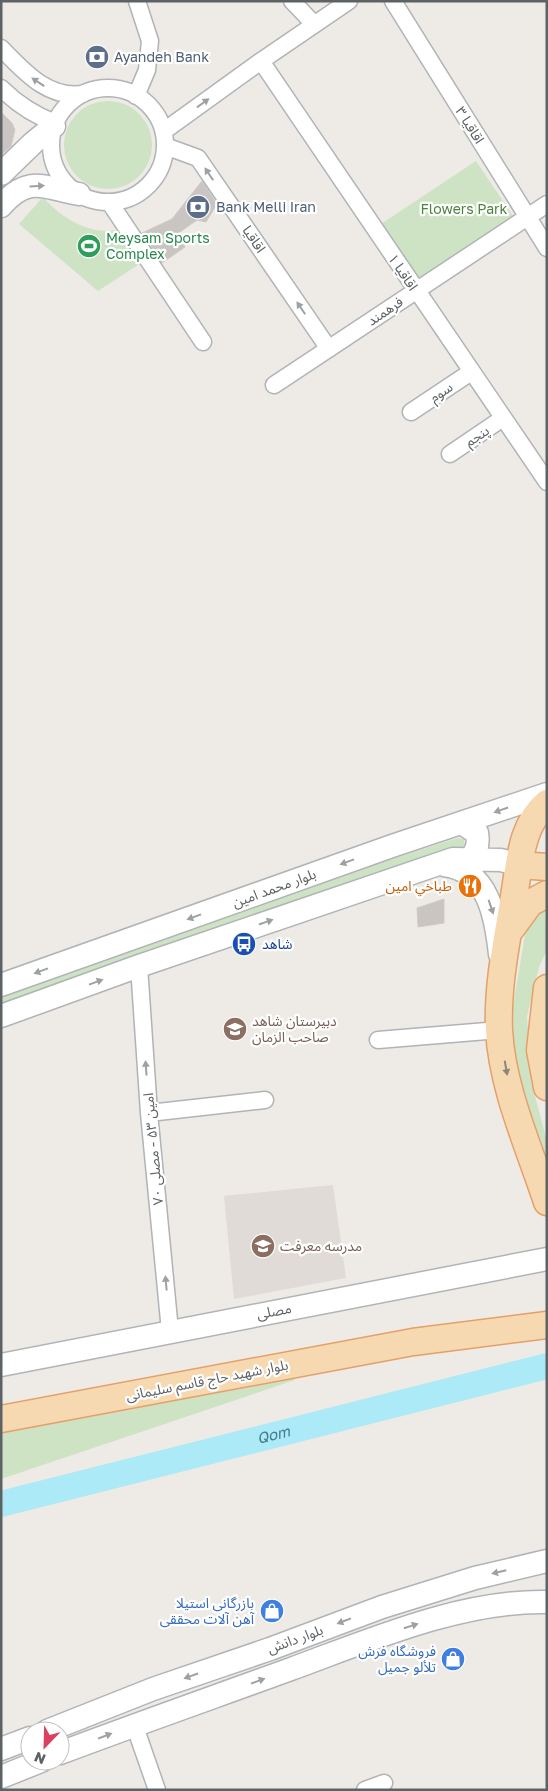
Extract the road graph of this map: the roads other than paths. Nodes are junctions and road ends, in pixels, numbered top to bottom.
1 (137, 1) edge
2 (292, 1) edge
3 (349, 1) edge
4 (394, 1) edge
5 (314, 24) junction
6 (1, 48) edge
7 (261, 61) junction
8 (1, 88) edge
9 (83, 94) junction
10 (136, 96) junction
11 (55, 125) junction
12 (165, 139) junction
13 (1, 174) edge
14 (79, 194) junction
15 (110, 203) junction
16 (547, 204) edge
17 (1, 206) edge
18 (526, 218) junction
19 (547, 248) edge
20 (416, 291) junction
21 (203, 342) dead end
22 (329, 348) junction
23 (471, 372) junction
24 (274, 385) dead end
25 (411, 412) dead end
26 (503, 418) junction
27 (450, 454) dead end
28 (547, 482) edge
29 (547, 794) edge
30 (547, 803) edge
31 (462, 823) junction
32 (469, 860) junction
33 (429, 866) junction
34 (519, 866) junction
35 (547, 867) edge
36 (547, 894) edge
37 (508, 934) junction
38 (139, 966) junction
39 (502, 967) junction
40 (1, 985) edge
41 (547, 988) edge
42 (1, 1016) edge
43 (499, 1030) junction
44 (378, 1040) dead end
45 (547, 1087) edge
46 (265, 1100) dead end
47 (150, 1113) junction
48 (547, 1202) edge
49 (547, 1259) edge
50 (547, 1307) edge
51 (547, 1325) edge
52 (170, 1331) junction
53 (413, 1342) junction
54 (1, 1366) edge
55 (1, 1419) edge
56 (547, 1561) edge
57 (547, 1602) edge
58 (70, 1722) edge
59 (134, 1724) junction
60 (20, 1742) edge
61 (1, 1749) edge
62 (70, 1750) edge
63 (22, 1771) edge
64 (4, 1781) edge
65 (384, 1783) dead end
66 (157, 1790) edge
67 (364, 1790) edge

1 - 10 street
2 - 5 street
3 - 5 street
4 - 18 street, اقاقیا ۳
5 - 7 street
9 -> 6 street
12 -> 7 street
7 - 20 street, اقاقیا ۱
8 - 11 street
9 - 10 street
9 - 11 street
10 - 12 street
11 - 13 main road
11 - 14 street
12 - 15 street
22 -> 12 street, اقاقیا
14 - 15 street
17 -> 14 main road
15 - 21 street
16 - 18 street, فرهمند
18 - 19 street, اقاقیا ۳
18 - 20 street, فرهمند
20 - 22 street, فرهمند
20 - 23 street, اقاقیا ۱
22 - 24 street, فرهمند
23 - 25 street, سوم
23 - 26 street, اقاقیا ۱
26 - 27 street, پنجم
26 - 28 street, اقاقیا ۱
29 -> 31 main road, بلوار محمد امین
30 - 34 main road
31 - 32 main road
31 -> 40 main road, بلوار محمد امین
32 - 33 main road
32 - 34 main road
38 -> 33 main road
33 -> 39 main road
34 - 35 main road
34 - 37 main road
36 - 37 main road
37 - 39 main road
42 -> 38 main road
47 -> 38 street, امین ۵۳ - مصلی ۷۰
39 - 43 main road
41 - 45 main road
43 - 44 street
43 -> 48 main road
46 - 47 street
52 -> 47 street, امین ۵۳ - مصلی ۷۰
49 - 52 main road, مصلی
50 - 53 main road, بلوار شهید حاج قاسم سلیمانی
51 - 53 main road, بلوار شهید حاج قاسم سلیمانی
52 - 54 main road, مصلی
53 - 55 main road, بلوار شهید حاج قاسم سلیمانی
56 -> 58 main road, بلوار دانش
59 -> 57 main road, بلوار دانش
62 -> 59 main road, بلوار دانش
59 - 66 street
60 - 61 main road
63 - 64 main road
65 - 67 street

